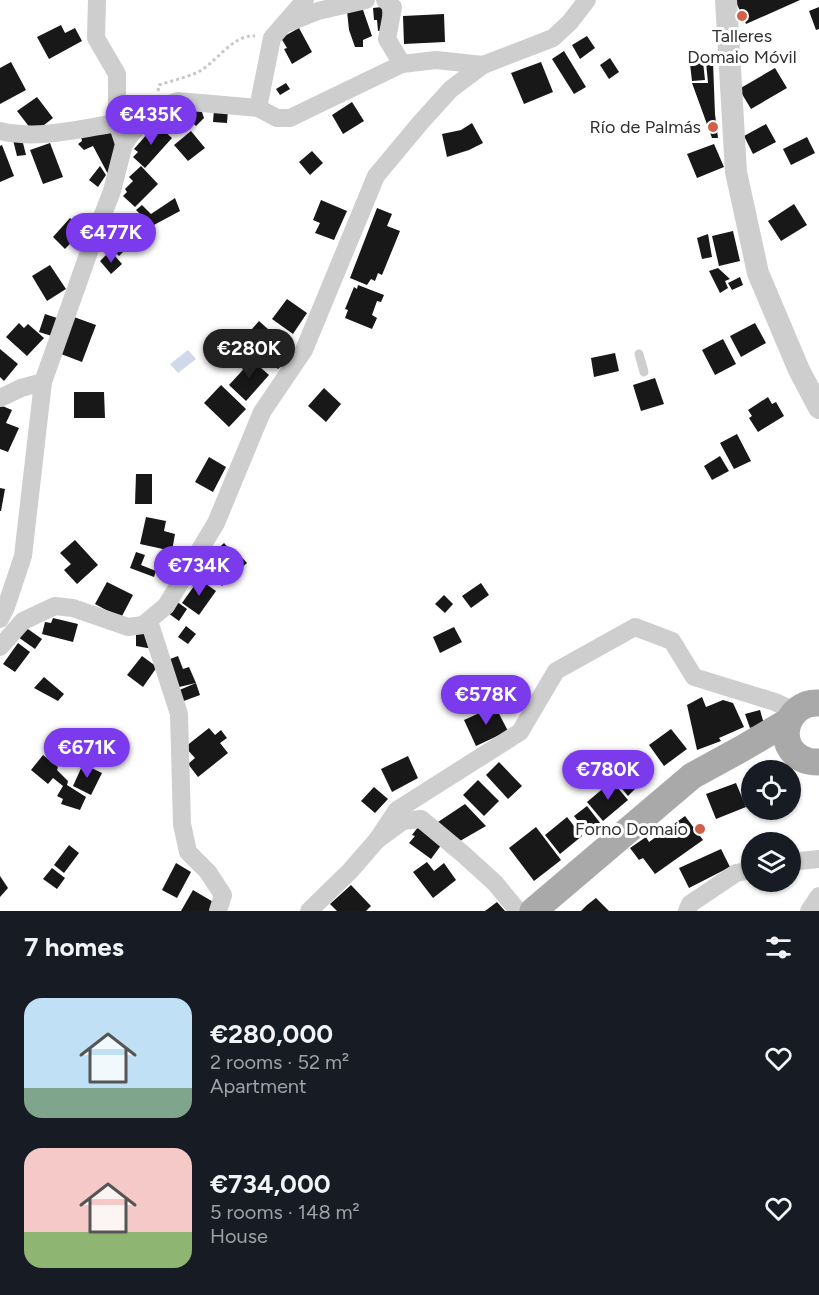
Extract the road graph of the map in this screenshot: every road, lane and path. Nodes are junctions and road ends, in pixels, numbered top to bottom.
1 (97, 0) edge
2 (305, 0) edge
3 (366, 0) edge
4 (385, 0) edge
5 (587, 0) edge
6 (726, 0) edge
7 (277, 32) junction
8 (402, 64) junction
9 (483, 65) junction
10 (156, 108) junction
11 (258, 108) junction
12 (117, 123) junction
13 (0, 131) edge
14 (124, 144) junction
15 (639, 354) dead end
16 (644, 372) dead end
17 (43, 382) junction
18 (0, 398) edge
19 (819, 408) edge
20 (0, 619) edge
21 (149, 621) junction
22 (0, 647) edge
23 (798, 721) edge
24 (819, 762) edge
25 (376, 840) junction
26 (819, 859) edge
27 (801, 861) edge
28 (741, 872) edge
29 (819, 896) edge
30 (547, 907) edge
31 (218, 911) edge
32 (309, 911) edge
33 (518, 911) edge
34 (687, 911) edge
35 (809, 911) edge

1 - 12 street
2 - 7 street
3 - 7 street
4 - 8 street
5 - 9 street
6 - 19 street
7 - 10 path
7 - 11 street
8 - 9 street
8 - 11 street
9 - 21 street
10 - 11 street
10 - 14 street
12 - 13 street
12 - 14 street
14 - 17 street
15 - 16 lane
17 - 18 street
17 - 20 street
21 - 22 street
21 - 31 street
23 - 24 main road
23 - 25 street
23 - 30 main road
25 - 32 street
25 - 33 street
26 - 27 street
28 - 34 street
29 - 35 street

